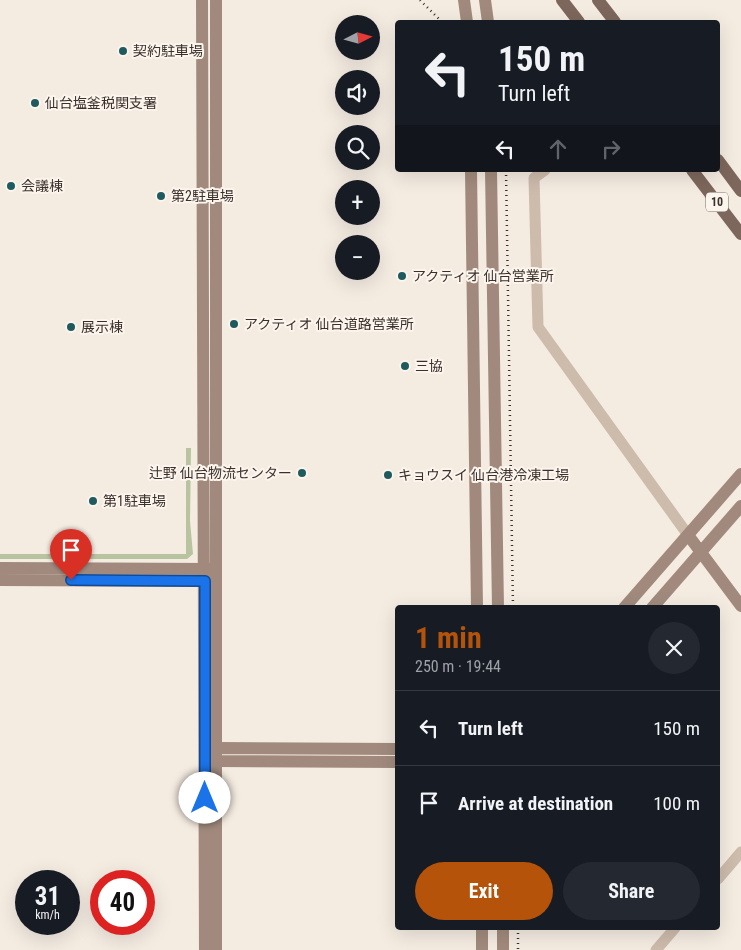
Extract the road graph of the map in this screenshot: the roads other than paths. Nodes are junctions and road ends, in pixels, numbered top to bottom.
1 (202, 0) edge
2 (216, 0) edge
3 (464, 0) edge
4 (485, 0) edge
5 (562, 0) edge
6 (598, 0) edge
7 (467, 20) edge
8 (488, 20) edge
9 (577, 20) edge
10 (613, 20) edge
11 (720, 163) edge
12 (470, 172) edge
13 (491, 172) edge
14 (542, 172) edge
15 (694, 172) edge
16 (741, 191) edge
17 (741, 234) edge
18 (741, 474) edge
19 (741, 506) edge
20 (688, 535) junction
21 (701, 554) junction
22 (0, 568) edge
23 (211, 575) junction
24 (0, 580) edge
25 (477, 605) edge
26 (498, 605) edge
27 (627, 605) edge
28 (655, 605) edge
29 (741, 606) edge
30 (395, 749) edge
31 (213, 754) junction
32 (395, 762) edge
33 (741, 852) edge
34 (720, 877) edge
35 (482, 930) edge
36 (503, 930) edge
37 (673, 930) edge
38 (205, 950) edge
39 (216, 950) edge
40 (482, 950) edge
41 (503, 950) edge
42 (656, 950) edge

1 - 23 street
2 - 23 street
3 - 7 street
4 - 8 street
5 - 9 main road
6 - 10 main road
11 - 16 main road, 10
12 - 25 street
13 - 26 street
14 - 20 street
15 - 17 main road, 10
18 - 20 street
19 - 21 street
20 - 21 street
20 - 27 street
21 - 28 street
21 - 29 street
22 - 23 street
23 - 24 street
23 - 31 street
30 - 31 street
31 - 32 street
31 - 38 street
31 - 39 street
33 - 34 street
35 - 40 street
36 - 41 street
37 - 42 street

